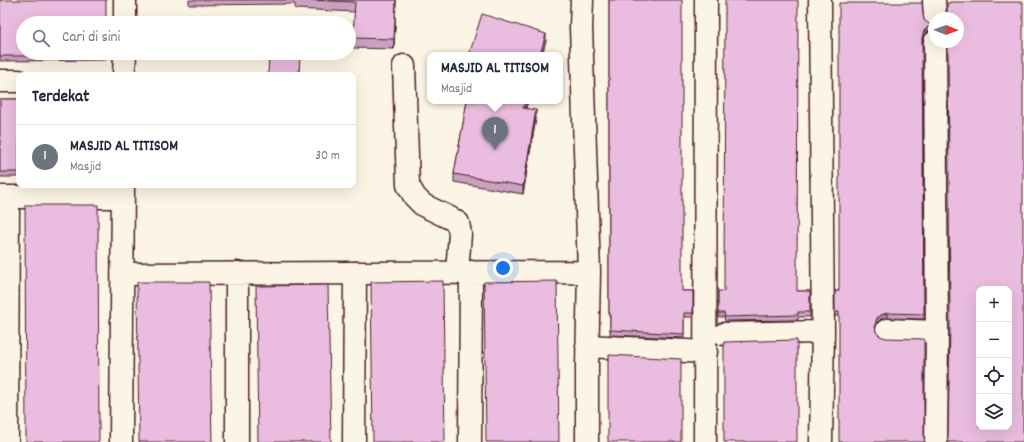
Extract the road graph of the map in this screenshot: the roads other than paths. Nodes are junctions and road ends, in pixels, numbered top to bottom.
1 (125, 0) edge
2 (582, 0) edge
3 (706, 0) edge
4 (820, 0) edge
5 (934, 0) edge
6 (935, 12) edge
7 (125, 16) edge
8 (935, 48) edge
9 (125, 60) edge
10 (404, 66) dead end
11 (124, 72) edge
12 (0, 81) edge
13 (16, 81) edge
14 (123, 191) edge
15 (4, 197) edge
16 (464, 272) junction
17 (589, 272) junction
18 (237, 273) junction
19 (355, 273) junction
20 (123, 274) junction
21 (887, 330) dead end
22 (823, 332) junction
23 (937, 332) junction
24 (724, 334) dead end
25 (587, 346) junction
26 (706, 352) junction
27 (7, 442) edge
28 (121, 442) edge
29 (238, 442) edge
30 (354, 442) edge
31 (470, 442) edge
32 (587, 442) edge
33 (705, 442) edge
34 (821, 442) edge
35 (936, 442) edge

1 - 7 street
2 - 17 street
3 - 26 street
4 - 22 street
5 - 6 street
8 - 23 street
9 - 11 street
10 - 16 street
12 - 13 street
14 - 15 street
14 - 20 street
15 - 27 street
16 - 17 street
16 - 19 street
16 - 31 street
17 - 25 street
18 - 19 street
18 - 20 street
18 - 29 street
19 - 30 street
20 - 28 street
21 - 23 street
22 - 24 street
22 - 34 street
23 - 35 street
25 - 26 street
25 - 32 street
26 - 33 street

